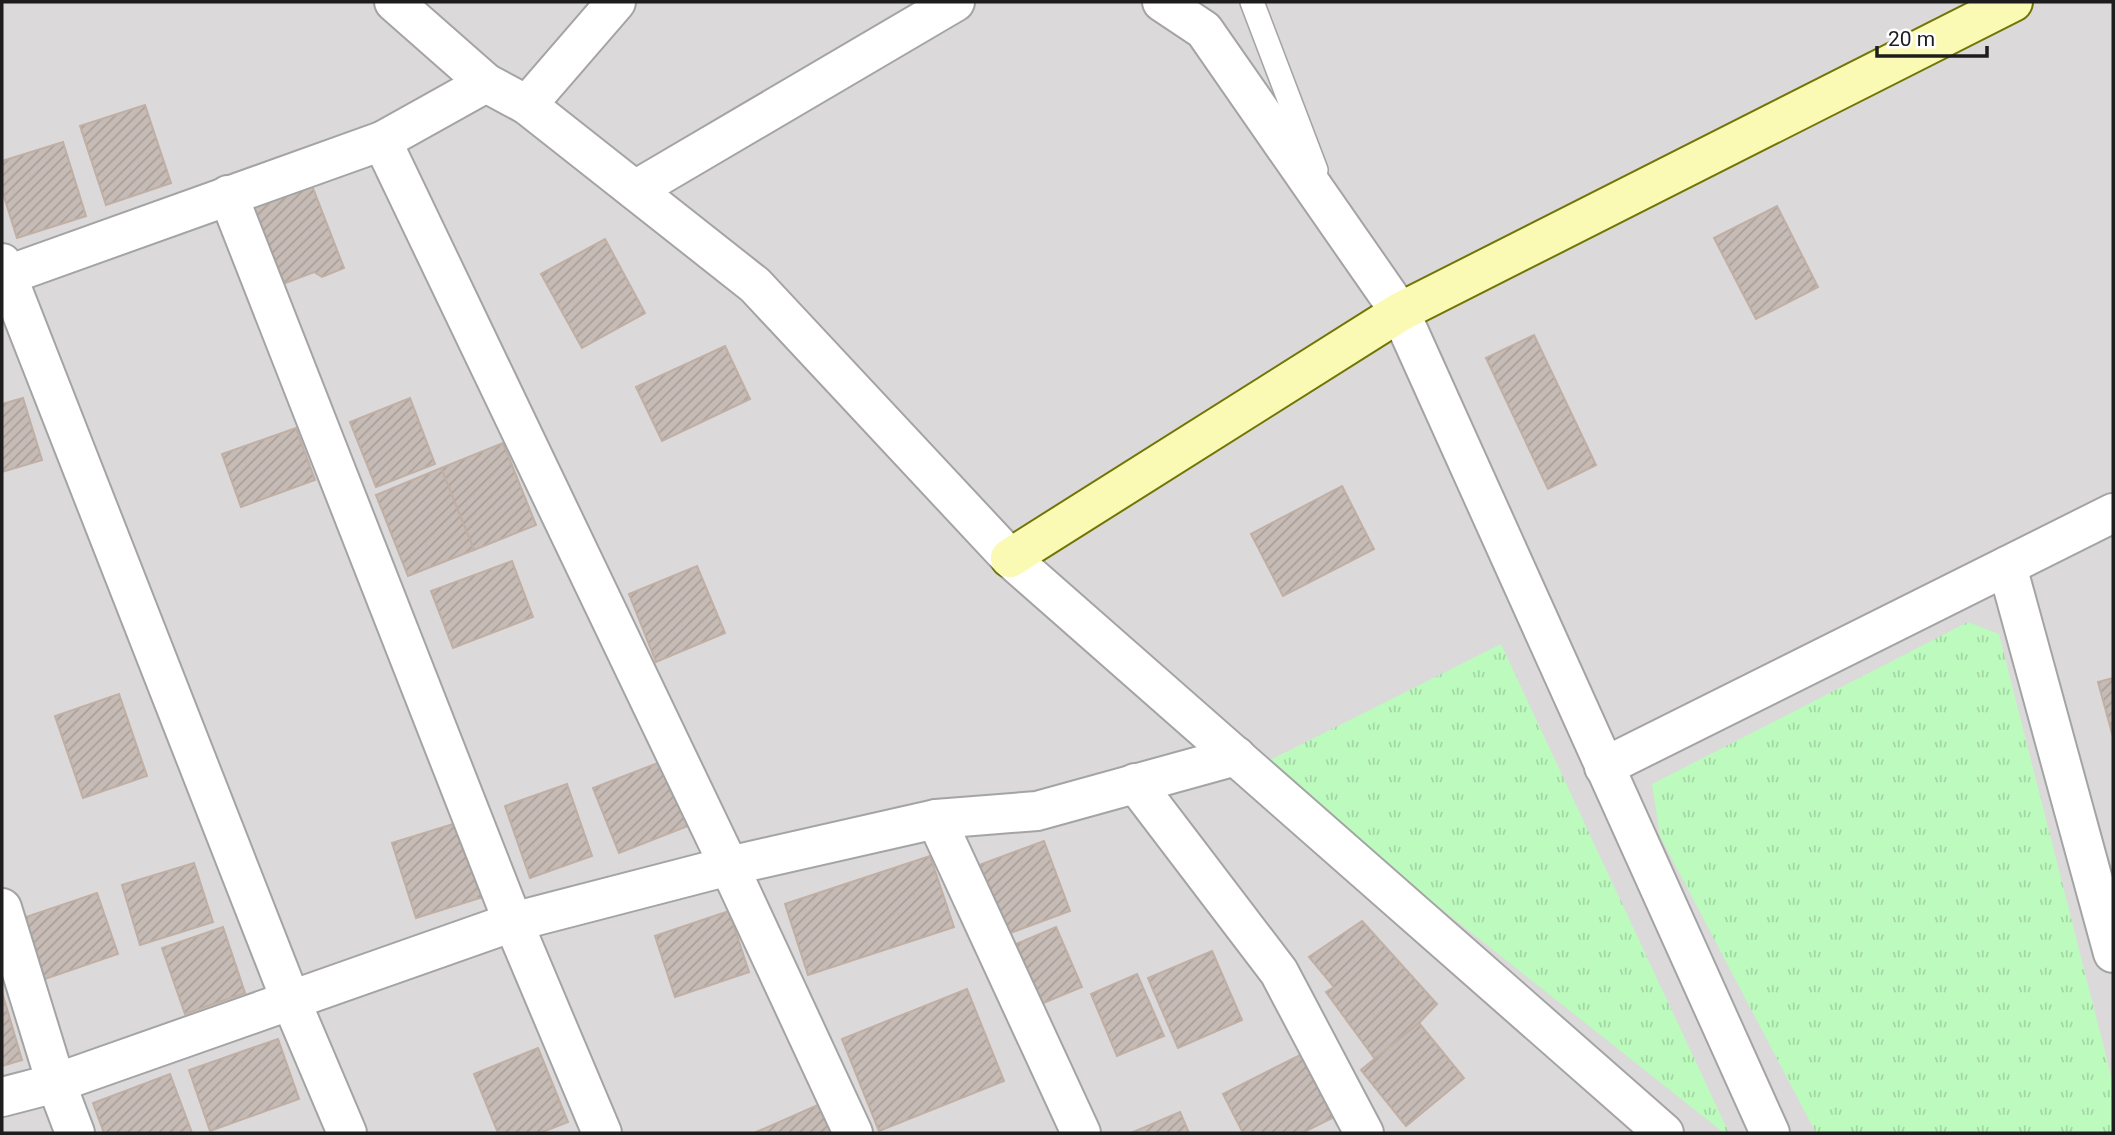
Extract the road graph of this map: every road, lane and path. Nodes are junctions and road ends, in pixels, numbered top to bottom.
1 (394, 2) edge
2 (616, 2) edge
3 (956, 2) edge
4 (1162, 2) edge
5 (1252, 2) edge
6 (2013, 2) edge
7 (485, 83) junction
8 (527, 105) junction
9 (382, 141) junction
10 (635, 190) junction
11 (228, 195) junction
12 (1333, 216) junction
13 (3, 272) edge
14 (1400, 312) junction
15 (2113, 513) edge
16 (1010, 558) junction
17 (2007, 566) junction
18 (1236, 756) junction
19 (1604, 767) junction
20 (1135, 783) junction
21 (936, 819) junction
22 (729, 866) junction
23 (2, 908) edge
24 (513, 922) junction
25 (2113, 953) edge
26 (291, 1001) junction
27 (55, 1083) junction
28 (2, 1097) edge
29 (75, 1133) edge
30 (347, 1133) edge
31 (602, 1133) edge
32 (853, 1133) edge
33 (1081, 1133) edge
34 (1364, 1133) edge
35 (1664, 1133) edge
36 (1770, 1133) edge

1 - 7 street
2 - 8 street
3 - 10 street
4 - 12 street
5 - 12 lane
6 - 14 street
7 - 8 street
7 - 9 street
8 - 10 street
9 - 11 street
9 - 22 street
10 - 16 street
11 - 13 street
11 - 24 street
12 - 14 street
13 - 26 street
14 - 16 street
14 - 19 street
15 - 17 street
16 - 18 street
17 - 19 street
17 - 25 street
18 - 20 street
18 - 35 street
19 - 36 street
20 - 21 street
20 - 34 street
21 - 22 street
21 - 33 street
22 - 24 street
22 - 32 street
23 - 27 street
24 - 26 street
24 - 31 street
26 - 27 street
26 - 30 street
27 - 28 street
27 - 29 street

